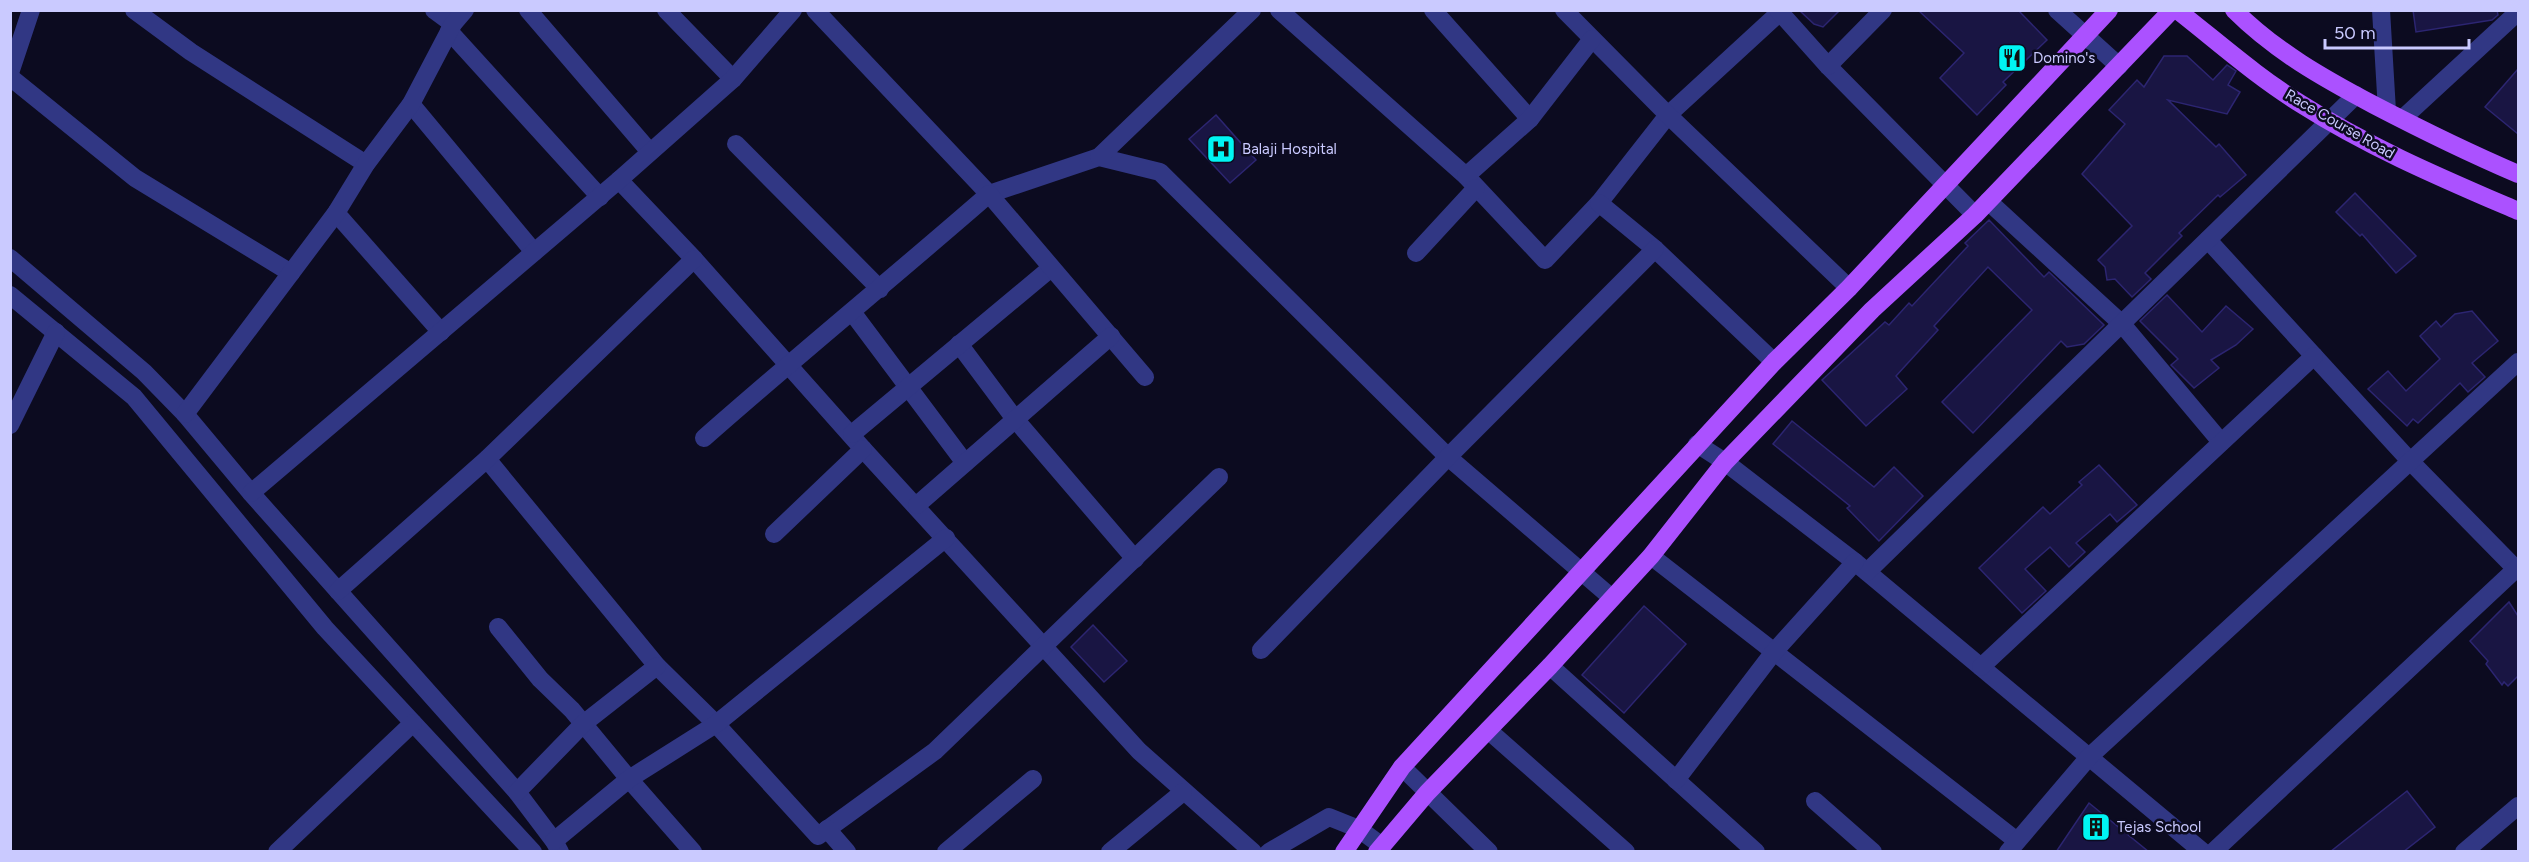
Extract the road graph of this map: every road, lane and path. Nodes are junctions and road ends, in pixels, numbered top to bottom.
1 (31, 10) edge
2 (134, 10) edge
3 (434, 10) edge
4 (528, 10) edge
5 (666, 10) edge
6 (793, 10) edge
7 (815, 10) edge
8 (1252, 10) edge
9 (1279, 10) edge
10 (1433, 10) edge
11 (1564, 10) edge
12 (1882, 10) edge
13 (2056, 10) edge
14 (2109, 10) edge
15 (2175, 10) edge
16 (2234, 10) edge
17 (2381, 10) edge
18 (1779, 11) edge
19 (2518, 12) edge
20 (456, 22) edge
21 (2085, 36) junction
22 (1592, 39) junction
23 (1828, 66) junction
24 (2119, 66) junction
25 (10, 75) edge
26 (733, 79) junction
27 (2356, 95) junction
28 (411, 104) junction
29 (1668, 115) junction
30 (2394, 115) junction
31 (1530, 120) junction
32 (2329, 121) junction
33 (736, 144) dead end
34 (650, 152) junction
35 (1099, 157) junction
36 (366, 164) junction
37 (2518, 174) edge
38 (619, 180) junction
39 (1471, 182) junction
40 (1945, 185) junction
41 (989, 194) junction
42 (600, 197) junction
43 (1988, 201) junction
44 (1599, 203) junction
45 (2518, 211) edge
46 (336, 213) junction
47 (1975, 215) junction
48 (2208, 240) junction
49 (1655, 249) junction
50 (534, 252) junction
51 (1416, 253) dead end
52 (10, 258) edge
53 (694, 259) junction
54 (1051, 268) junction
55 (291, 273) junction
56 (1849, 288) junction
57 (880, 289) junction
58 (10, 295) edge
59 (852, 312) junction
60 (2122, 324) junction
61 (441, 332) junction
62 (56, 333) junction
63 (1111, 336) junction
64 (959, 344) junction
65 (2314, 356) junction
66 (1774, 362) junction
67 (2518, 362) edge
68 (788, 364) junction
69 (1145, 377) dead end
70 (907, 388) junction
71 (185, 414) junction
72 (1015, 419) junction
73 (11, 421) edge
74 (852, 434) junction
75 (704, 438) dead end
76 (2221, 442) junction
77 (1698, 444) junction
78 (863, 449) junction
79 (1448, 456) junction
80 (487, 459) junction
81 (1725, 462) junction
82 (2410, 462) junction
83 (965, 463) junction
84 (1219, 477) dead end
85 (251, 493) junction
86 (917, 505) junction
87 (774, 534) dead end
88 (946, 538) junction
89 (1651, 556) junction
90 (1135, 559) junction
91 (1861, 568) junction
92 (2517, 568) edge
93 (1582, 571) junction
94 (338, 591) junction
95 (1612, 598) junction
96 (498, 627) dead end
97 (1044, 646) junction
98 (1261, 651) dead end
99 (1773, 653) junction
100 (657, 666) junction
101 (1550, 666) junction
102 (1981, 667) junction
103 (413, 723) junction
104 (583, 724) junction
105 (716, 724) junction
106 (1488, 730) junction
107 (2090, 757) junction
108 (1402, 767) junction
109 (629, 779) junction
110 (1034, 779) dead end
111 (1676, 780) junction
112 (517, 792) junction
113 (1183, 792) junction
114 (1427, 793) junction
115 (1815, 801) dead end
116 (2518, 806) edge
117 (826, 829) junction
118 (1359, 830) junction
119 (557, 846) edge
120 (682, 847) edge
121 (2012, 847) edge
122 (1379, 849) edge
123 (277, 852) edge
124 (533, 852) edge
125 (847, 852) edge
126 (946, 852) edge
127 (1110, 852) edge
128 (1253, 852) edge
129 (1269, 852) edge
130 (1344, 852) edge
131 (1490, 852) edge
132 (1626, 852) edge
133 (1756, 852) edge
134 (1873, 852) edge
135 (2203, 852) edge
136 (2213, 852) edge
137 (2464, 852) edge

1 - 25 street
2 - 36 street
3 - 20 street
4 - 34 street
5 - 26 street
6 - 26 street
7 - 41 street
8 - 35 street
9 - 39 street
10 - 31 street
11 - 22 street
12 - 23 street
13 - 21 street
14 - 21 main road
15 - 24 main road
15 - 32 main road, Race Course Road
16 - 27 main road, Race Course Road
17 - 30 street
18 - 23 street
18 - 29 street
19 - 30 street
20 - 28 street
20 - 42 street
21 - 24 street
21 - 40 main road
22 - 29 street
22 - 31 street
23 - 40 street
24 - 43 main road
25 - 55 street
26 - 34 street
27 - 30 main road, Race Course Road
27 - 32 street
28 - 36 street
28 - 50 street
29 - 44 street
29 - 56 street
30 - 37 main road, Race Course Road
31 - 39 street
32 - 45 main road, Race Course Road
32 - 48 street
33 - 57 street
34 - 38 street
35 - 41 street
35 - 79 street
36 - 46 street
38 - 42 street
38 - 53 street
39 - 44 street
39 - 51 street
40 - 47 street
40 - 56 main road
41 - 54 street
41 - 57 street
42 - 50 street
43 - 47 main road
43 - 60 street
44 - 49 street
46 - 55 street
46 - 61 street
47 - 81 main road
48 - 60 street
48 - 65 street
49 - 66 street
49 - 79 street
50 - 61 street
52 - 71 street
53 - 68 street
53 - 80 street
54 - 63 street
54 - 64 street
55 - 71 street
56 - 66 main road
57 - 59 street
58 - 62 street
59 - 68 street
59 - 70 street
60 - 76 street
60 - 91 street
61 - 85 street
62 - 73 street
62 - 103 street
63 - 69 street
63 - 72 street
64 - 70 street
64 - 72 street
65 - 76 street
65 - 82 street
66 - 77 main road
67 - 82 street
68 - 74 street
68 - 75 street
70 - 74 street
70 - 83 street
71 - 85 street
72 - 83 street
72 - 90 street
74 - 78 street
76 - 102 street
77 - 81 street
77 - 93 main road
78 - 86 street
78 - 87 street
79 - 93 street
79 - 98 street
80 - 94 street
80 - 100 street
81 - 89 main road
81 - 91 street
82 - 92 street
82 - 107 street
83 - 86 street
84 - 90 street
85 - 94 street
86 - 88 street
88 - 97 street
88 - 105 street
89 - 95 main road
89 - 99 street
90 - 97 street
91 - 99 street
91 - 102 street
92 - 136 street
93 - 95 street
93 - 108 main road
94 - 112 street
95 - 101 main road
96 - 104 street
97 - 113 street
97 - 117 street
99 - 111 street
99 - 121 street
100 - 104 street
100 - 105 street
101 - 106 main road
101 - 111 street
102 - 107 street
103 - 123 street
103 - 124 street
104 - 109 street
104 - 112 street
105 - 109 street
105 - 117 street
106 - 114 main road
106 - 132 street
107 - 121 street
107 - 135 street
108 - 114 street
108 - 118 main road
109 - 119 street
109 - 120 street
110 - 126 street
111 - 133 street
112 - 119 street
113 - 127 street
113 - 128 street
114 - 122 main road
114 - 131 street
115 - 134 street
116 - 137 street
117 - 125 street
118 - 122 street
118 - 129 street
118 - 130 main road

